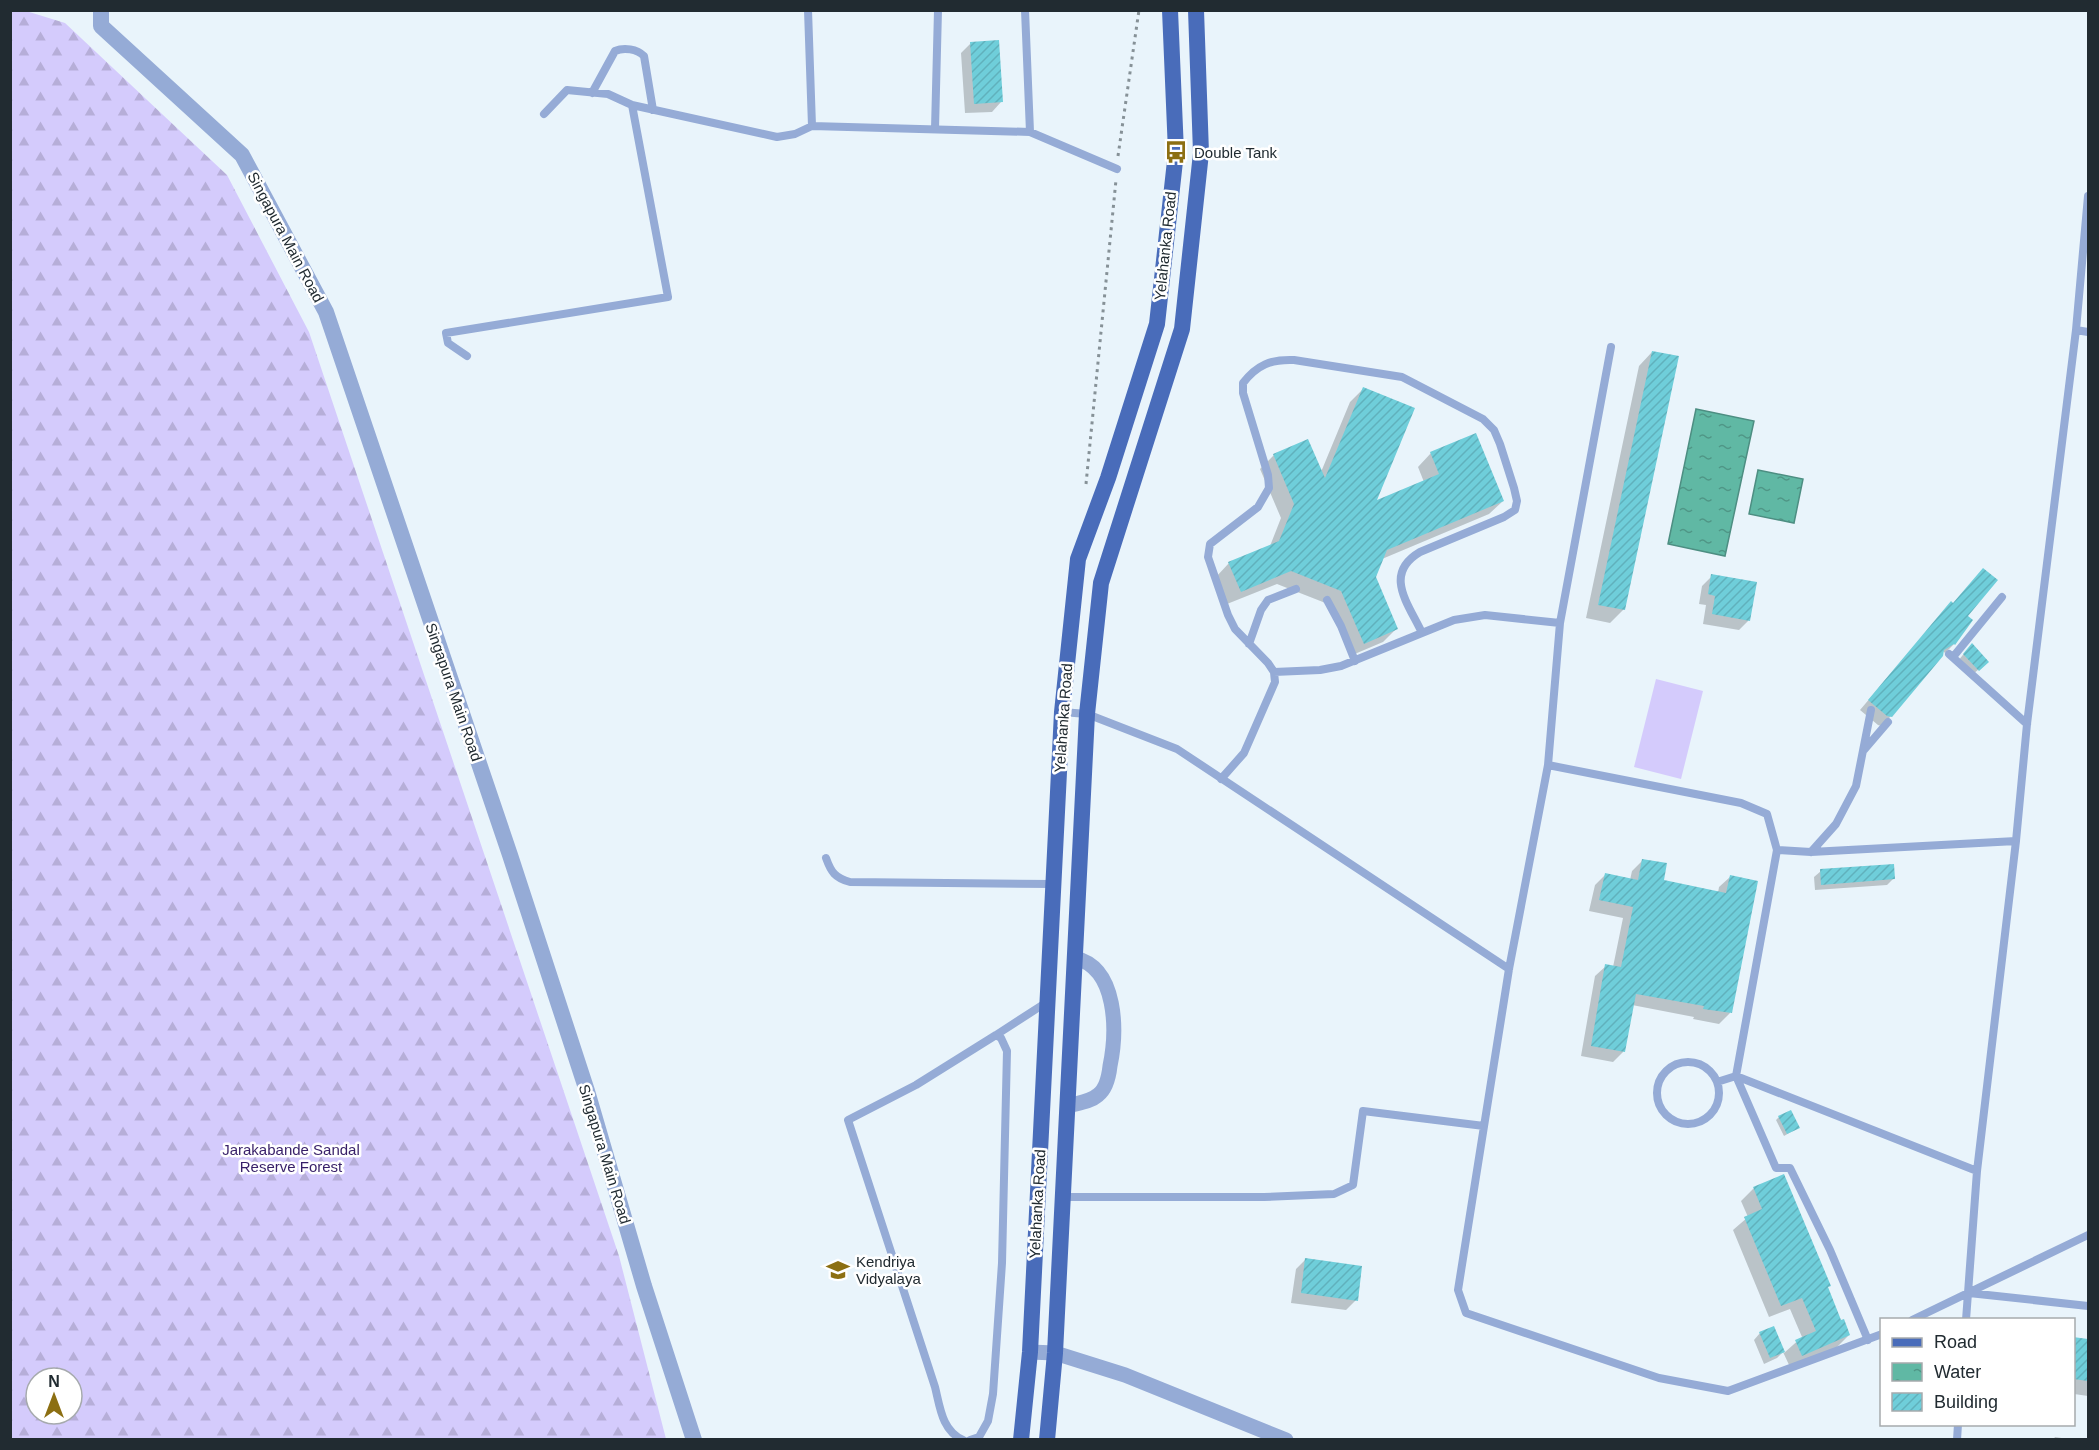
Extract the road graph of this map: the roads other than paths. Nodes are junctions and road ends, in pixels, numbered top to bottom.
1 (101, 10) edge
2 (808, 10) edge
3 (938, 10) edge
4 (1025, 10) edge
5 (1170, 10) edge
6 (1196, 10) edge
7 (592, 93) junction
8 (633, 105) junction
9 (653, 110) junction
10 (544, 114) dead end
11 (812, 126) junction
12 (935, 129) junction
13 (1030, 132) junction
14 (1117, 169) road end
15 (2088, 196) edge
16 (2076, 330) junction
17 (2088, 332) edge
18 (1611, 347) dead end
19 (467, 356) dead end
20 (1296, 589) dead end
21 (2002, 597) dead end
22 (1327, 600) dead end
23 (1560, 623) junction
24 (1422, 633) junction
25 (1249, 644) junction
26 (1355, 661) junction
27 (1274, 672) junction
28 (1871, 710) dead end
29 (1062, 712) junction
30 (1087, 714) junction
31 (1888, 722) dead end
32 (2027, 724) junction
33 (1863, 751) junction
34 (1548, 765) junction
35 (1221, 778) junction
36 (2016, 841) junction
37 (1777, 850) junction
38 (1811, 852) junction
39 (826, 858) dead end
40 (1053, 884) junction
41 (1075, 957) junction
42 (1509, 969) junction
43 (1047, 1002) junction
44 (996, 1035) junction
45 (1736, 1076) junction
46 (1717, 1082) junction
47 (1068, 1106) junction
48 (1484, 1126) junction
49 (1977, 1171) junction
50 (1064, 1197) junction
51 (2088, 1235) edge
52 (1968, 1293) junction
53 (2088, 1305) edge
54 (1916, 1318) edge
55 (1966, 1318) edge
56 (1880, 1334) edge
57 (1868, 1340) junction
58 (1030, 1352) junction
59 (1055, 1353) junction
60 (694, 1440) edge
61 (963, 1440) edge
62 (970, 1440) edge
63 (1022, 1440) edge
64 (1047, 1440) edge
65 (1286, 1440) edge

1 - 60 street, Singapura Main Road
2 - 11 lane
3 - 12 lane
4 - 13 lane
5 - 29 main road, Yelahanka Road
6 - 30 main road, Yelahanka Road
7 - 8 lane
7 - 9 lane
7 - 10 lane
8 - 9 lane
8 - 19 lane
9 - 11 lane
11 - 12 lane
12 - 13 lane
13 - 14 lane
15 - 16 lane
16 - 17 lane
16 - 32 lane
18 - 23 lane
20 - 25 lane
21 - 32 lane
22 - 26 lane
23 - 24 lane
23 - 34 lane
24 - 25 lane
24 - 26 lane
25 - 27 lane
26 - 27 lane
27 - 35 lane
28 - 33 lane
29 - 30 lane
29 - 40 main road, Yelahanka Road
30 - 35 lane
30 - 41 main road, Yelahanka Road
31 - 33 lane
32 - 36 lane
33 - 38 lane
34 - 37 lane
34 - 42 lane
35 - 42 lane
36 - 38 lane
36 - 49 lane
37 - 38 lane
37 - 45 lane
39 - 40 lane
40 - 43 main road, Yelahanka Road
41 - 47 main road, Yelahanka Road
41 - 47 street
42 - 48 lane
43 - 44 lane
43 - 58 main road, Yelahanka Road
44 - 61 lane
44 - 62 lane
45 - 46 lane
45 - 49 lane
45 - 57 lane
46 - 46 lane
47 - 50 main road, Yelahanka Road
48 - 50 lane
48 - 57 lane
49 - 52 lane
50 - 59 main road, Yelahanka Road
51 - 52 lane
52 - 53 lane
52 - 54 lane
52 - 55 lane
56 - 57 lane
58 - 59 street
58 - 63 main road, Yelahanka Road
59 - 64 main road, Yelahanka Road
59 - 65 street

